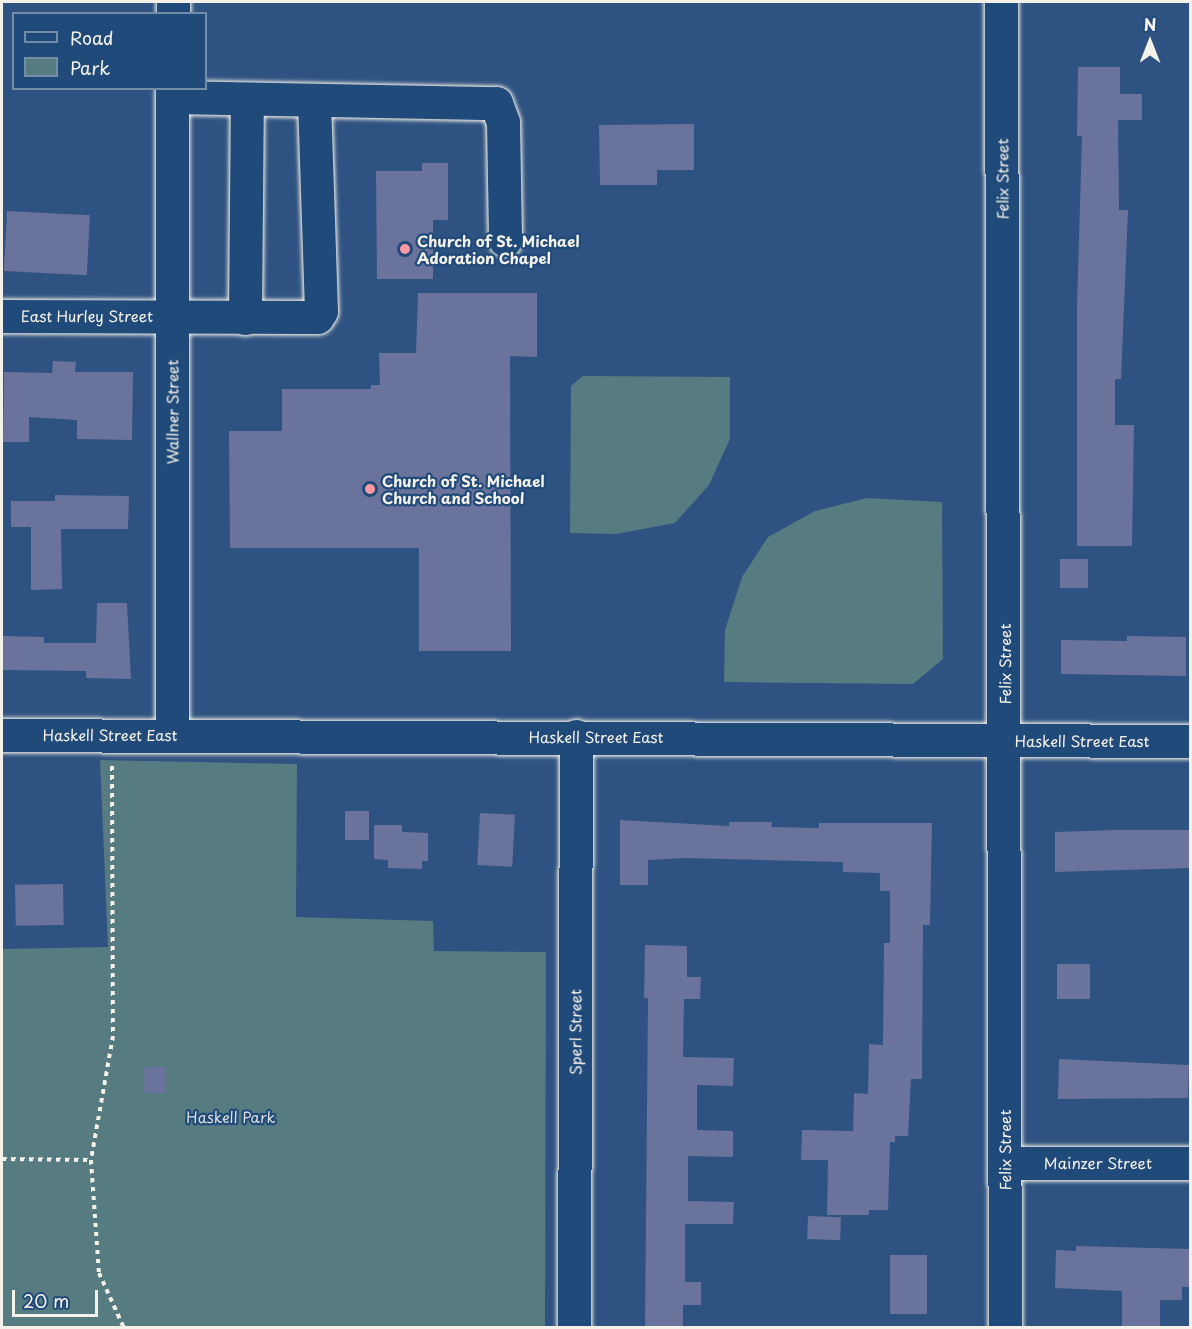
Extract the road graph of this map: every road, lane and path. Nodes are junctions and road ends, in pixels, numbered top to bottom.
1 (1001, 2) edge
2 (172, 93) edge
3 (247, 99) junction
4 (314, 100) junction
5 (505, 240) dead end
6 (2, 316) edge
7 (172, 317) junction
8 (245, 318) junction
9 (2, 735) edge
10 (113, 735) junction
11 (172, 735) junction
12 (576, 736) junction
13 (1006, 741) junction
14 (1191, 741) edge
15 (2, 1159) edge
16 (91, 1160) junction
17 (1005, 1163) junction
18 (1191, 1163) edge
19 (124, 1328) edge
20 (574, 1328) edge
21 (1005, 1328) edge

1 - 13 street, Felix Street
2 - 3 street
2 - 7 street, Wallner Street
3 - 4 street
3 - 8 street
4 - 5 street
4 - 8 street, East Hurley Street
6 - 7 street, East Hurley Street
7 - 8 street, East Hurley Street
7 - 11 street, Wallner Street
9 - 10 street, Haskell Street East
10 - 11 street, Haskell Street East
10 - 16 path
11 - 12 street, Haskell Street East
12 - 13 street, Haskell Street East
12 - 20 street, Sperl Street
13 - 14 street, Haskell Street East
13 - 17 street, Felix Street
15 - 16 path
16 - 19 path
17 - 18 street, Mainzer Street
17 - 21 street, Felix Street

